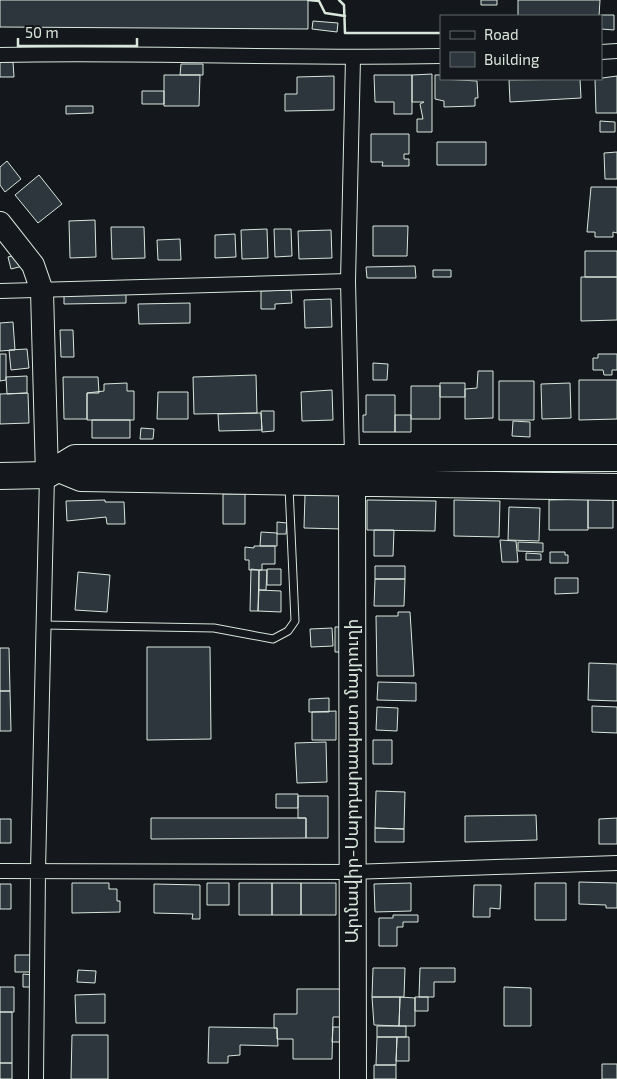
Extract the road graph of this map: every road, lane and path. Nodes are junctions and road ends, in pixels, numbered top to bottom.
1 (617, 51) edge
2 (602, 52) edge
3 (0, 56) edge
4 (440, 56) edge
5 (352, 58) junction
6 (0, 223) edge
7 (348, 281) junction
8 (42, 291) junction
9 (0, 292) edge
10 (617, 458) edge
11 (352, 470) junction
12 (53, 472) junction
13 (0, 476) edge
14 (288, 482) junction
15 (617, 487) edge
16 (44, 625) junction
17 (617, 863) edge
18 (0, 871) edge
19 (38, 872) junction
20 (351, 872) junction
21 (36, 1079) edge
22 (353, 1079) edge

1 - 2 street
3 - 5 street
4 - 5 street
5 - 7 street
6 - 8 main road
7 - 8 street
7 - 11 street
8 - 9 street
8 - 12 main road
10 - 11 highway
11 - 12 highway
11 - 14 highway
11 - 15 highway
11 - 20 highway, Արմավիր-Սարդարապատ մայրուղի
12 - 13 highway
12 - 14 highway
12 - 16 street
14 - 16 lane
16 - 19 street
17 - 20 street
18 - 19 street
19 - 20 street
19 - 21 street
20 - 22 highway, Արմավիր-Սարդարապատ մայրուղի

